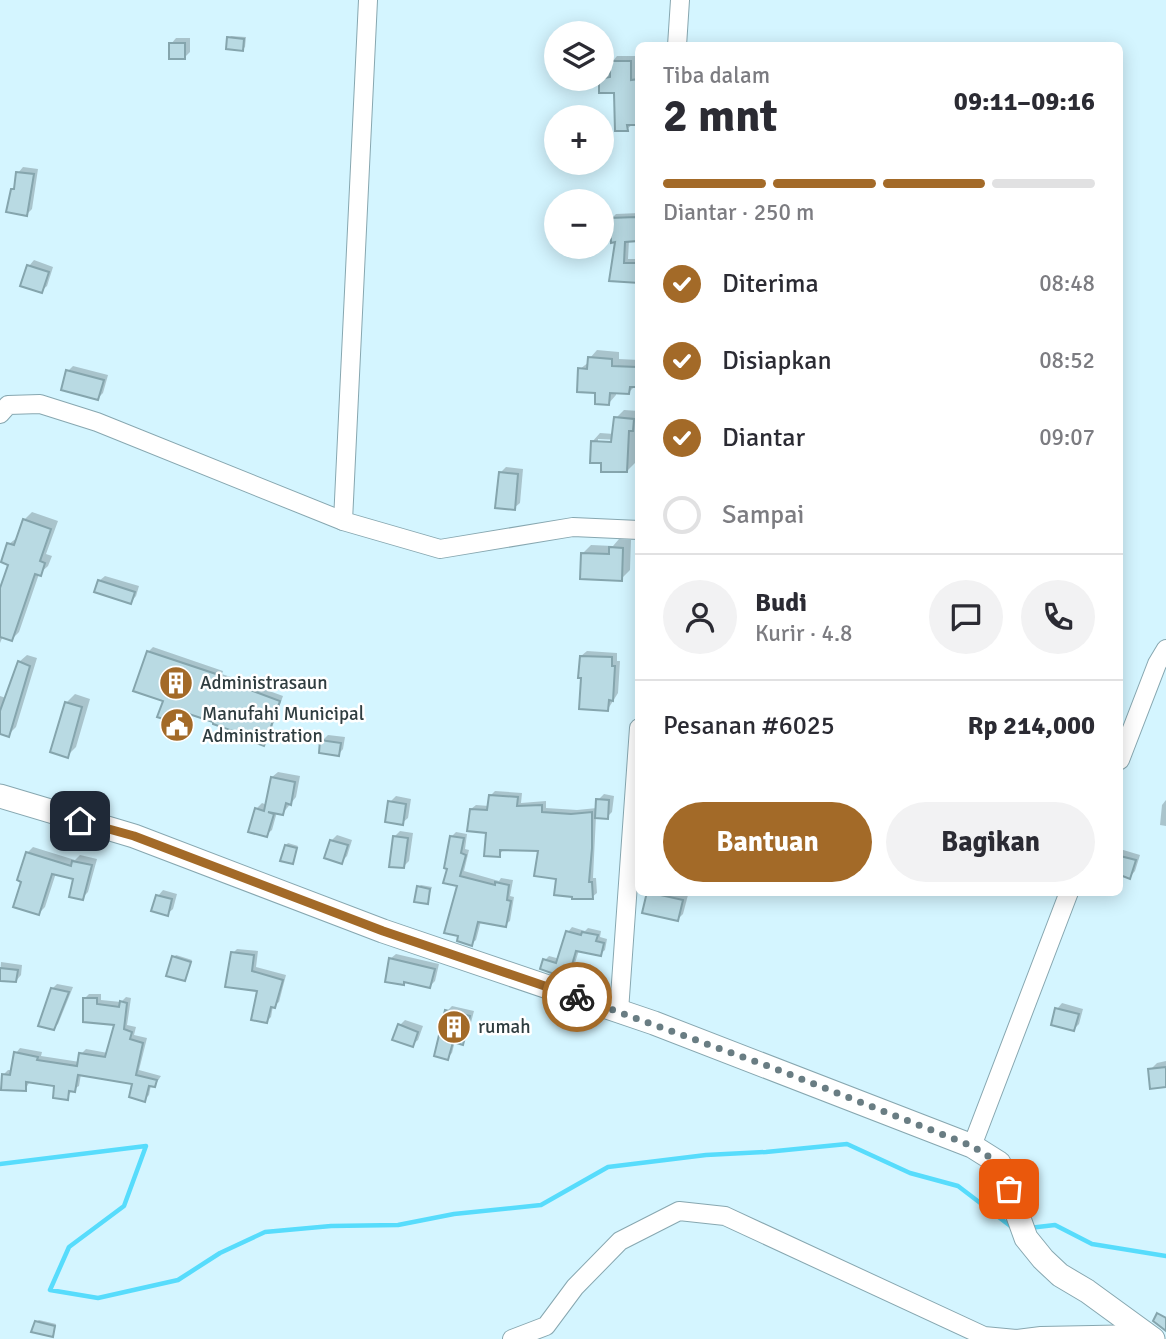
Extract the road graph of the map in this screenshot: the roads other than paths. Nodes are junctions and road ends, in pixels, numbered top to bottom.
1 (368, 0) edge
2 (680, 0) edge
3 (677, 42) edge
4 (0, 414) edge
5 (344, 521) junction
6 (635, 530) edge
7 (1166, 649) edge
8 (1123, 752) edge
9 (635, 785) edge
10 (0, 796) edge
11 (1067, 896) edge
12 (619, 1011) junction
13 (972, 1146) junction
14 (1148, 1336) edge
15 (512, 1339) edge

1 - 5 street
2 - 3 street
4 - 5 street
5 - 6 street
7 - 8 street
9 - 12 street
10 - 12 main road
11 - 13 street
12 - 13 main road
13 - 14 main road
14 - 15 street

